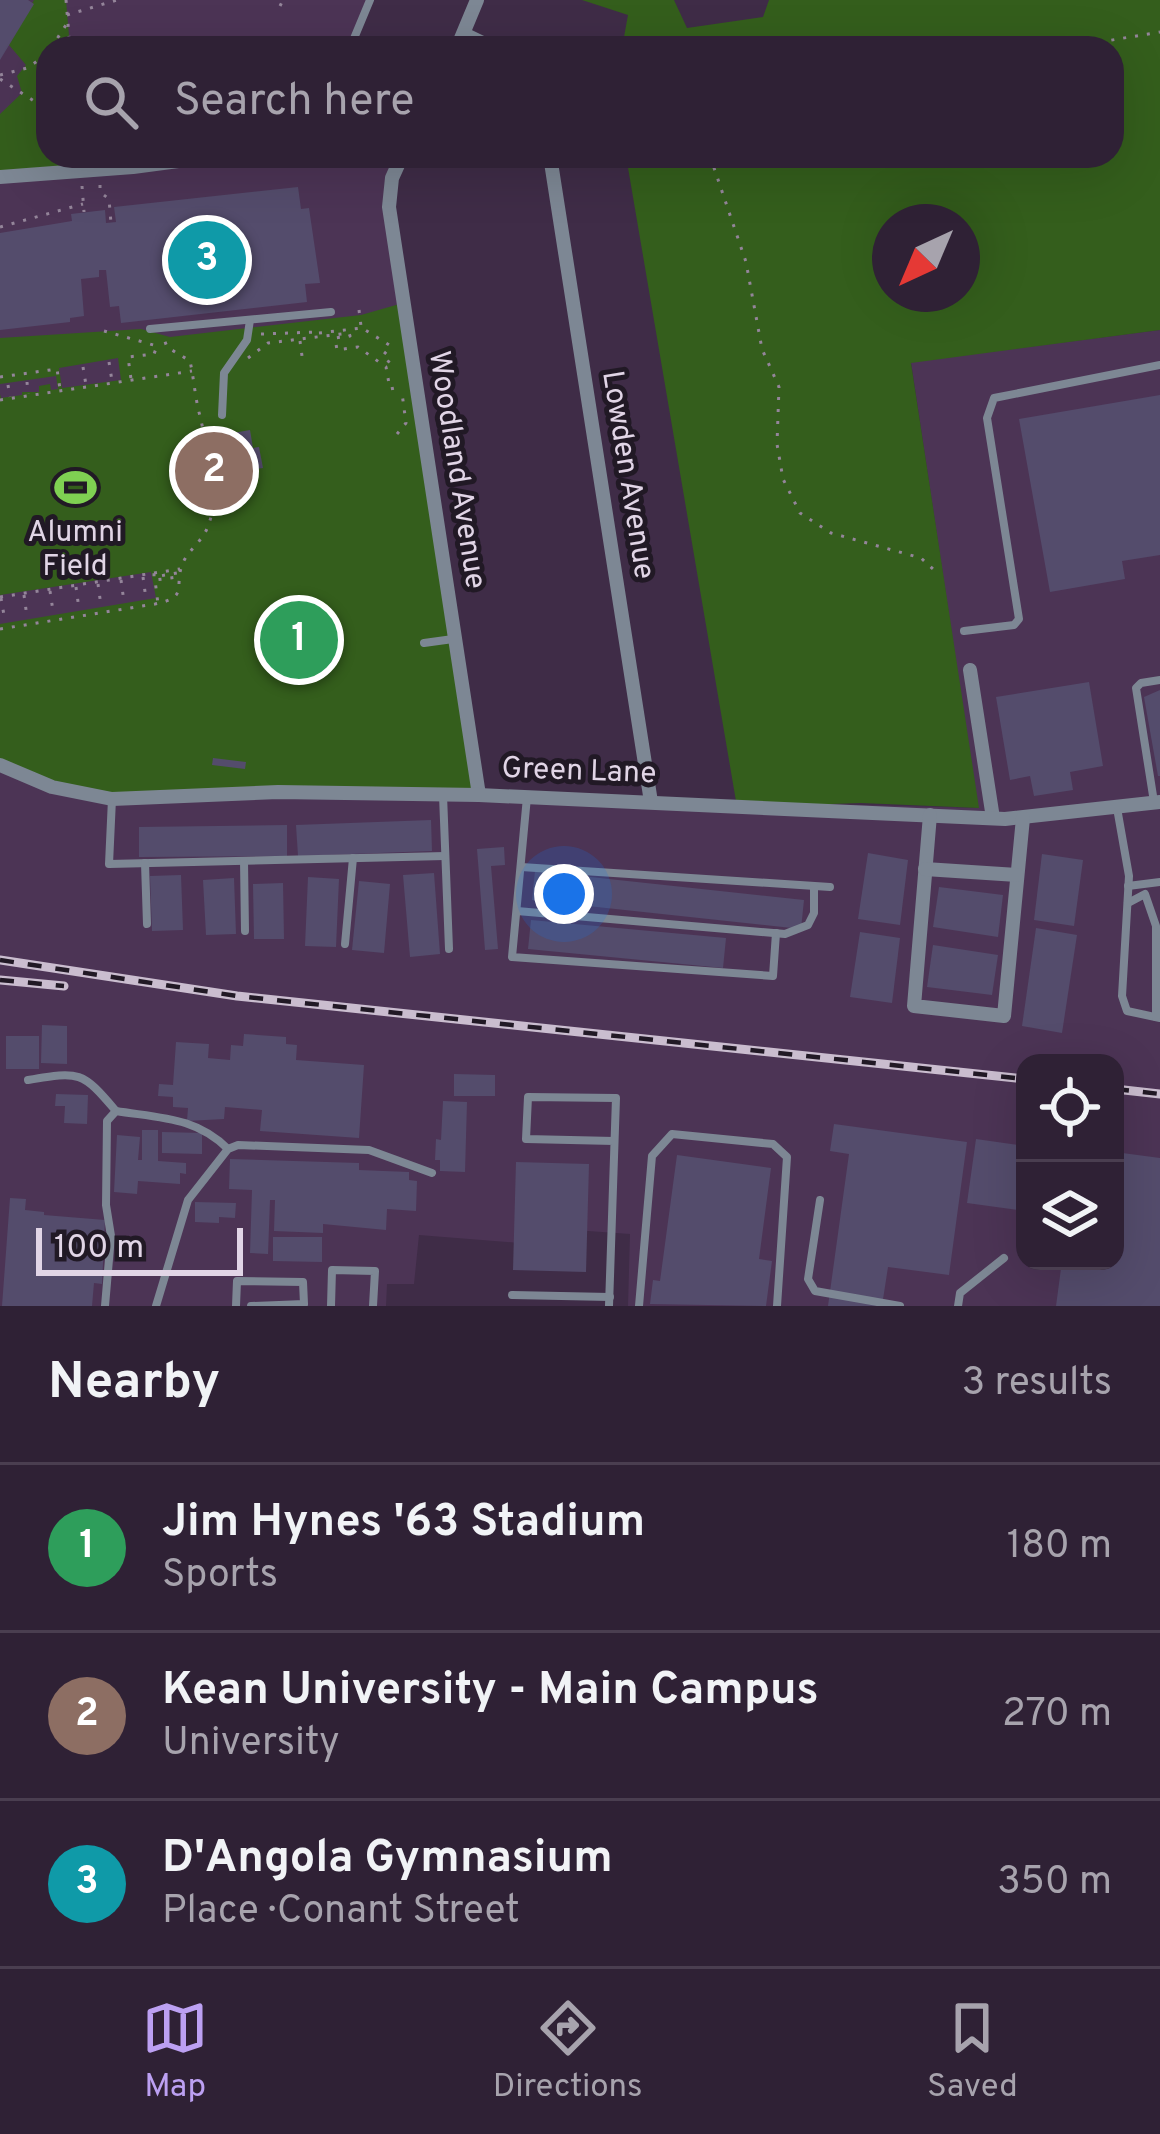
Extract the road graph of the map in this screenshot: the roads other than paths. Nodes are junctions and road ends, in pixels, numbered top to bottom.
1 (370, 0) edge
2 (477, 0) edge
3 (355, 36) edge
4 (463, 36) edge
5 (87, 168) edge
6 (397, 168) edge
7 (552, 168) edge
8 (0, 177) edge
9 (332, 312) dead end
10 (250, 320) junction
11 (150, 329) dead end
12 (1160, 365) edge
13 (222, 415) dead end
14 (964, 631) dead end
15 (454, 639) junction
16 (424, 643) dead end
17 (970, 670) dead end
18 (1160, 680) edge
19 (0, 765) edge
20 (443, 795) junction
21 (478, 795) junction
22 (527, 797) junction
23 (112, 799) junction
24 (651, 802) junction
25 (1157, 803) edge
26 (1117, 808) junction
27 (930, 815) junction
28 (993, 818) junction
29 (1023, 818) junction
30 (445, 856) junction
31 (353, 858) junction
32 (244, 861) junction
33 (146, 863) junction
34 (520, 867) junction
35 (925, 869) junction
36 (1018, 875) junction
37 (1160, 882) edge
38 (814, 886) junction
39 (1128, 886) junction
40 (830, 887) dead end
41 (1127, 904) junction
42 (517, 911) junction
43 (147, 924) dead end
44 (245, 931) dead end
45 (776, 933) junction
46 (345, 944) dead end
47 (449, 949) dead end
48 (1158, 1018) edge
49 (28, 1080) dead end
50 (116, 1112) junction
51 (614, 1142) junction
52 (228, 1149) junction
53 (432, 1173) dead end
54 (820, 1200) dead end
55 (1004, 1258) dead end
56 (512, 1295) dead end
57 (609, 1302) edge
58 (104, 1306) edge
59 (156, 1306) edge
60 (236, 1306) edge
61 (250, 1306) edge
62 (331, 1306) edge
63 (374, 1306) edge
64 (639, 1306) edge
65 (777, 1306) edge
66 (900, 1306) edge
67 (958, 1306) edge

1 - 3 lane
2 - 4 street
5 - 8 street
6 - 15 street, Woodland Avenue
7 - 24 street, Lowden Avenue
9 - 10 lane
10 - 11 lane
10 - 13 lane
12 - 14 lane
15 - 16 lane
15 - 21 street, Woodland Avenue
17 - 28 street
18 - 25 lane
19 - 23 street, Green Lane
20 - 21 street, Green Lane
20 - 23 street, Green Lane
20 - 30 lane
21 - 22 street, Green Lane
22 - 24 street, Green Lane
22 - 34 lane
23 - 33 lane
24 - 27 street, Green Lane
25 - 26 street, Green Lane
26 - 29 street, Green Lane
26 - 39 lane
27 - 28 street, Green Lane
27 - 35 street
28 - 29 street, Green Lane
29 - 36 street
30 - 31 lane
30 - 47 lane
31 - 32 lane
31 - 46 lane
32 - 33 lane
32 - 44 lane
33 - 43 lane
34 - 38 lane
34 - 42 lane
35 - 36 street
35 - 36 street
37 - 39 lane
38 - 40 lane
38 - 45 lane
39 - 41 lane
41 - 48 lane
41 - 48 lane
42 - 45 lane
42 - 45 lane
49 - 50 lane
50 - 52 lane
50 - 58 lane
51 - 51 lane
51 - 57 lane
52 - 53 lane
52 - 59 lane
54 - 66 lane
55 - 67 lane
56 - 57 lane
60 - 61 lane
62 - 63 lane
64 - 65 lane

